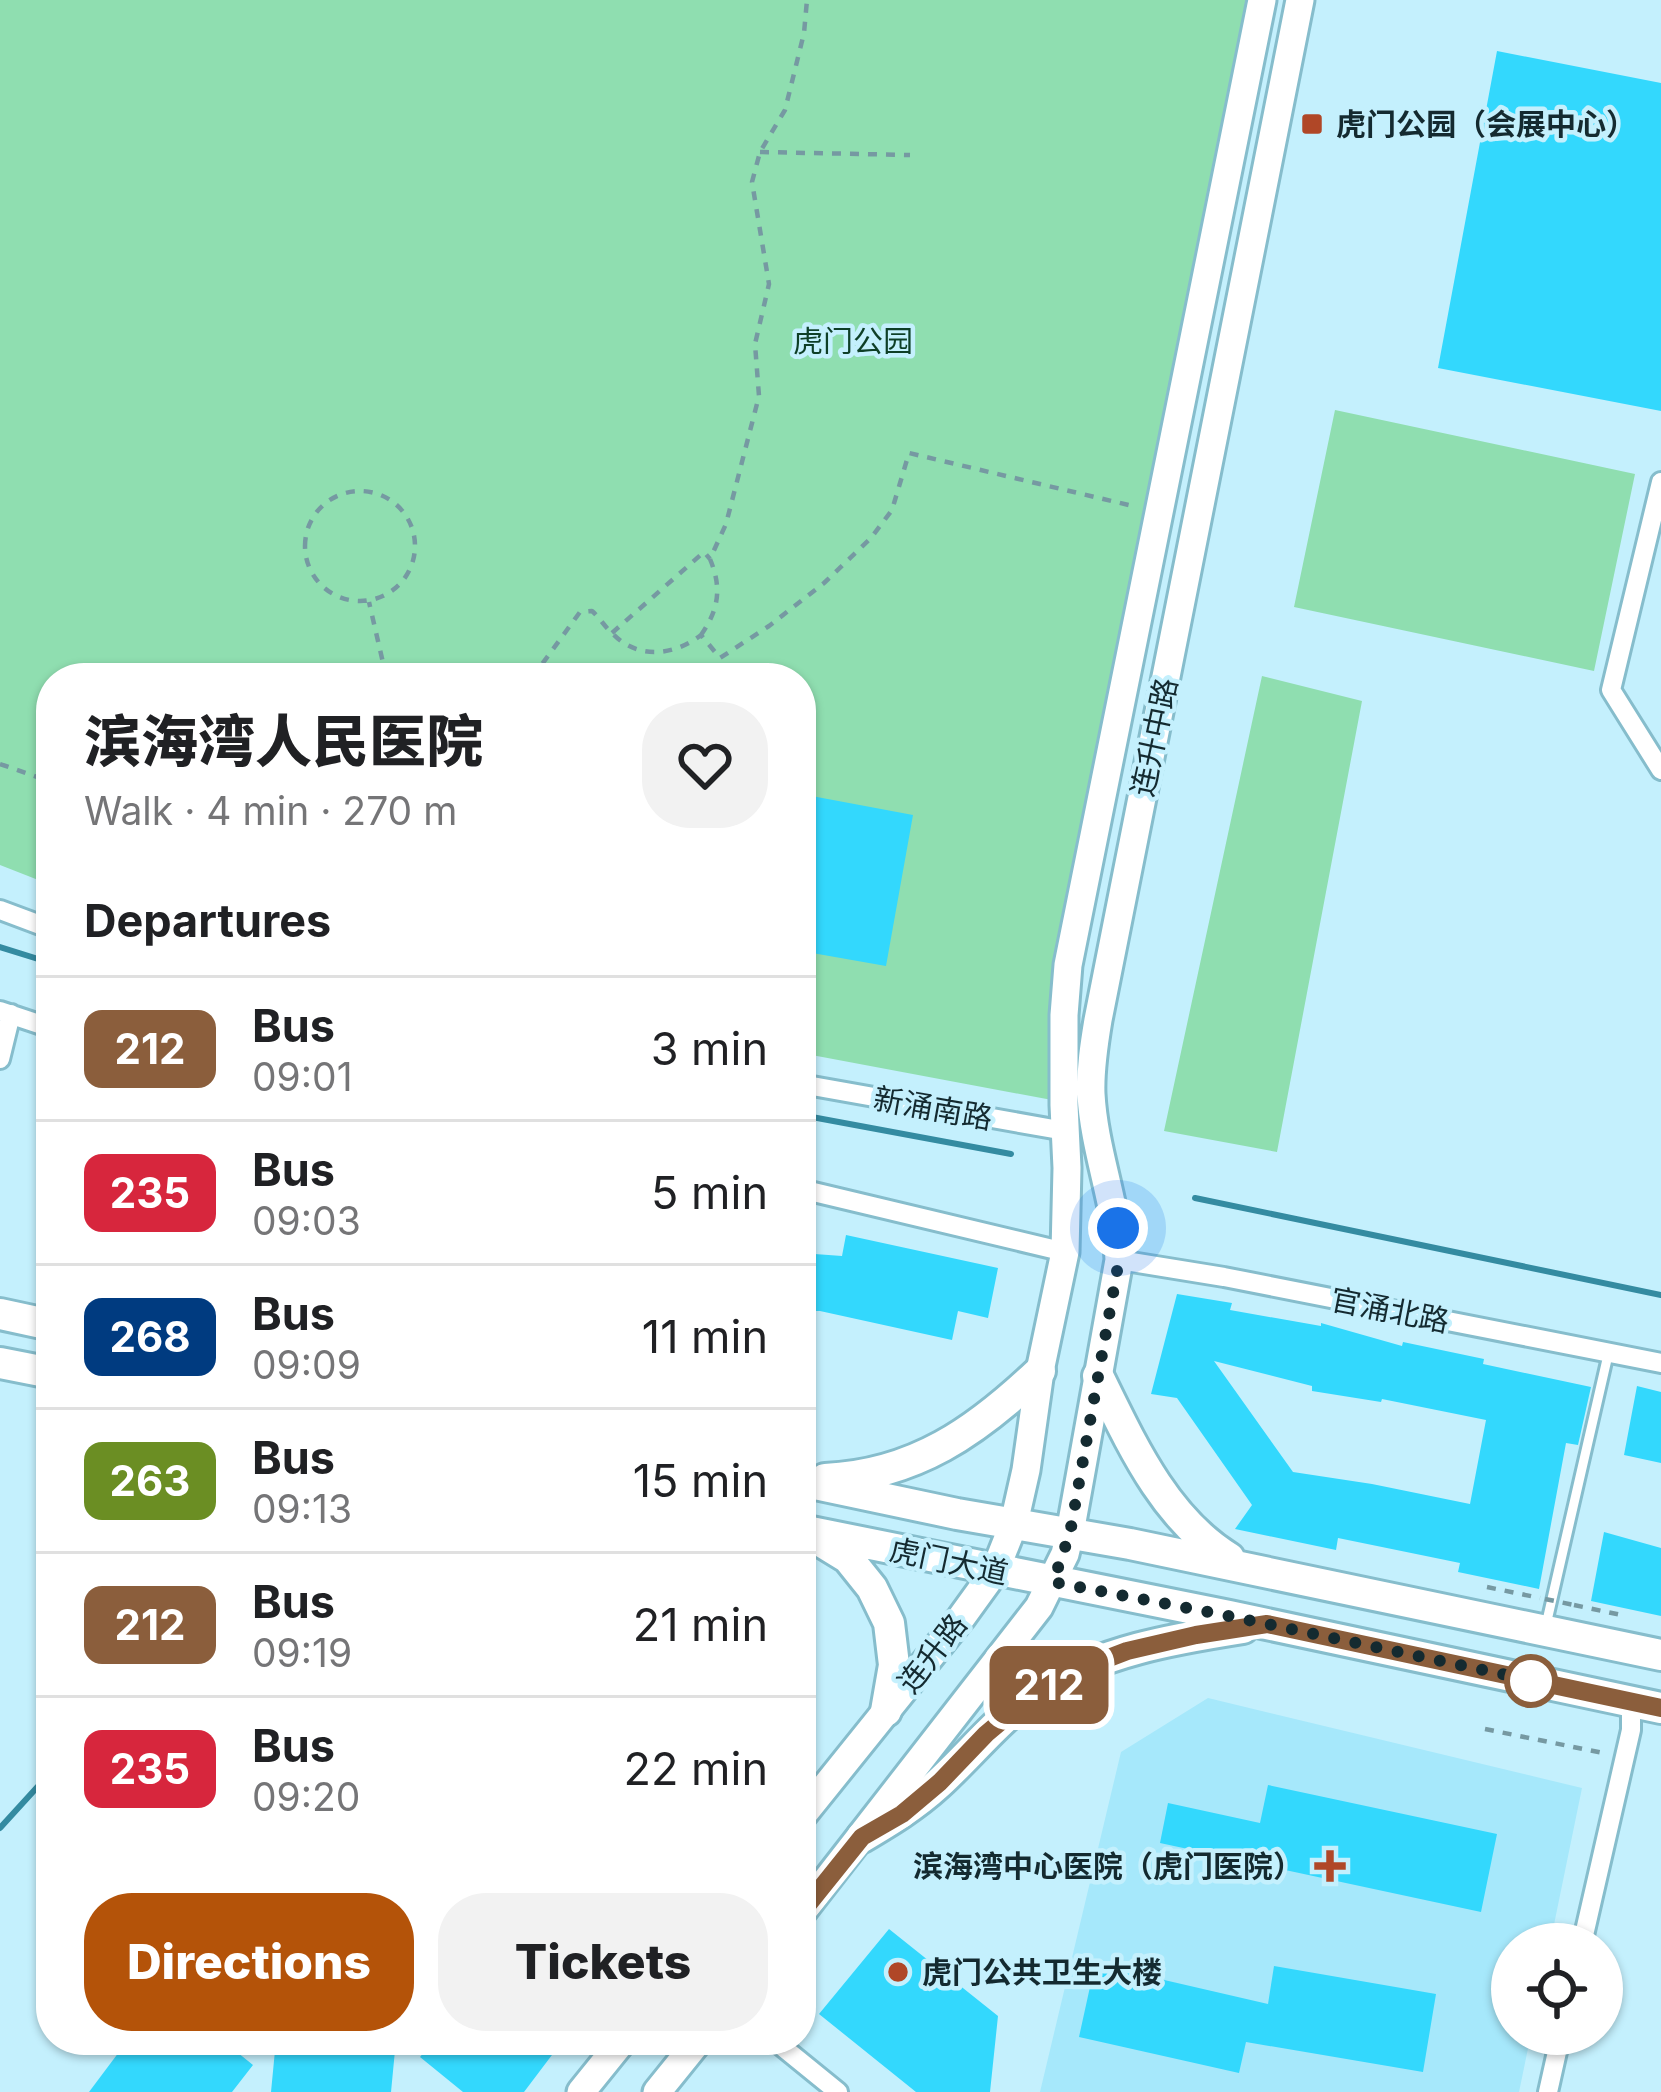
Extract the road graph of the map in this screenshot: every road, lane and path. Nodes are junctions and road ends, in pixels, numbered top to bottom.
1 (807, 0) edge
2 (1262, 0) edge
3 (1300, 0) edge
4 (760, 152) junction
5 (910, 155) dead end
6 (1661, 482) edge
7 (1137, 506) dead end
8 (710, 559) junction
9 (369, 602) junction
10 (612, 633) junction
11 (701, 635) junction
12 (383, 663) edge
13 (543, 663) edge
14 (0, 764) edge
15 (1661, 770) edge
16 (36, 777) edge
17 (0, 910) edge
18 (36, 923) edge
19 (5, 1012) edge
20 (36, 1023) edge
21 (0, 1059) edge
22 (816, 1087) edge
23 (1065, 1131) junction
24 (816, 1194) edge
25 (1065, 1252) junction
26 (1119, 1260) junction
27 (0, 1315) edge
28 (36, 1322) edge
29 (1609, 1354) junction
30 (0, 1363) edge
31 (1661, 1363) edge
32 (36, 1370) edge
33 (1040, 1371) junction
34 (1098, 1376) junction
35 (1027, 1470) joint
36 (1080, 1477) joint
37 (816, 1480) edge
38 (816, 1484) edge
39 (1014, 1523) junction
40 (816, 1533) edge
41 (1070, 1533) junction
42 (816, 1539) edge
43 (1245, 1568) junction
44 (995, 1571) junction
45 (1053, 1582) junction
46 (1487, 1587) dead end
47 (1545, 1615) junction
48 (1626, 1616) dead end
49 (1267, 1624) junction
50 (1661, 1655) edge
51 (1646, 1705) edge
52 (886, 1711) junction
53 (1485, 1730) dead end
54 (1603, 1754) dead end
55 (816, 1798) edge
56 (862, 1837) junction
57 (816, 1894) edge
58 (1587, 1923) edge
59 (611, 2055) edge
60 (687, 2055) edge
61 (792, 2055) edge
62 (1556, 2055) edge
63 (581, 2092) edge
64 (657, 2092) edge
65 (838, 2092) edge
66 (1548, 2092) edge

1 - 4 path
2 - 23 main road, 连升中路
3 - 26 main road, 连升中路
4 - 5 path
4 - 8 path
6 - 15 street
7 - 11 path
8 - 10 path
8 - 11 path
9 - 9 path
9 - 12 path
10 - 11 path
10 - 13 path
14 - 16 path
17 - 18 street
19 - 20 street
19 - 21 street
22 - 23 street, 新涌南路
23 - 25 main road, 连升中路
24 - 25 street
25 - 33 main road, 连升中路
26 - 29 street, 官涌北路
26 - 34 main road, 连升中路
27 - 28 main road
29 - 31 street, 官涌北路
29 - 47 lane
30 - 32 main road
33 - 35 main road, 连升中路
33 - 37 main road
34 - 36 main road, 连升中路
34 - 43 main road
35 - 39 main road, 连升路
36 - 41 main road, 连升路
38 - 39 main road, 虎门大道
39 - 41 main road, 虎门大道
39 - 44 main road, 连升路
40 - 44 main road, 虎门大道
41 - 43 main road, 虎门大道
41 - 45 main road, 连升路
42 - 52 main road
43 - 47 main road, 虎门大道
44 - 45 main road, 虎门大道
44 - 52 main road, 连升路
45 - 49 main road, 虎门大道
45 - 56 main road, 连升路
46 - 47 path
47 - 48 path, bridge
47 - 50 main road, 虎门大道
49 - 51 main road, 虎门大道
49 - 56 main road
51 - 58 street
52 - 55 main road, 连升路
53 - 54 path
56 - 57 main road, 连升路
59 - 63 main road
60 - 64 main road
61 - 65 street
62 - 66 street

